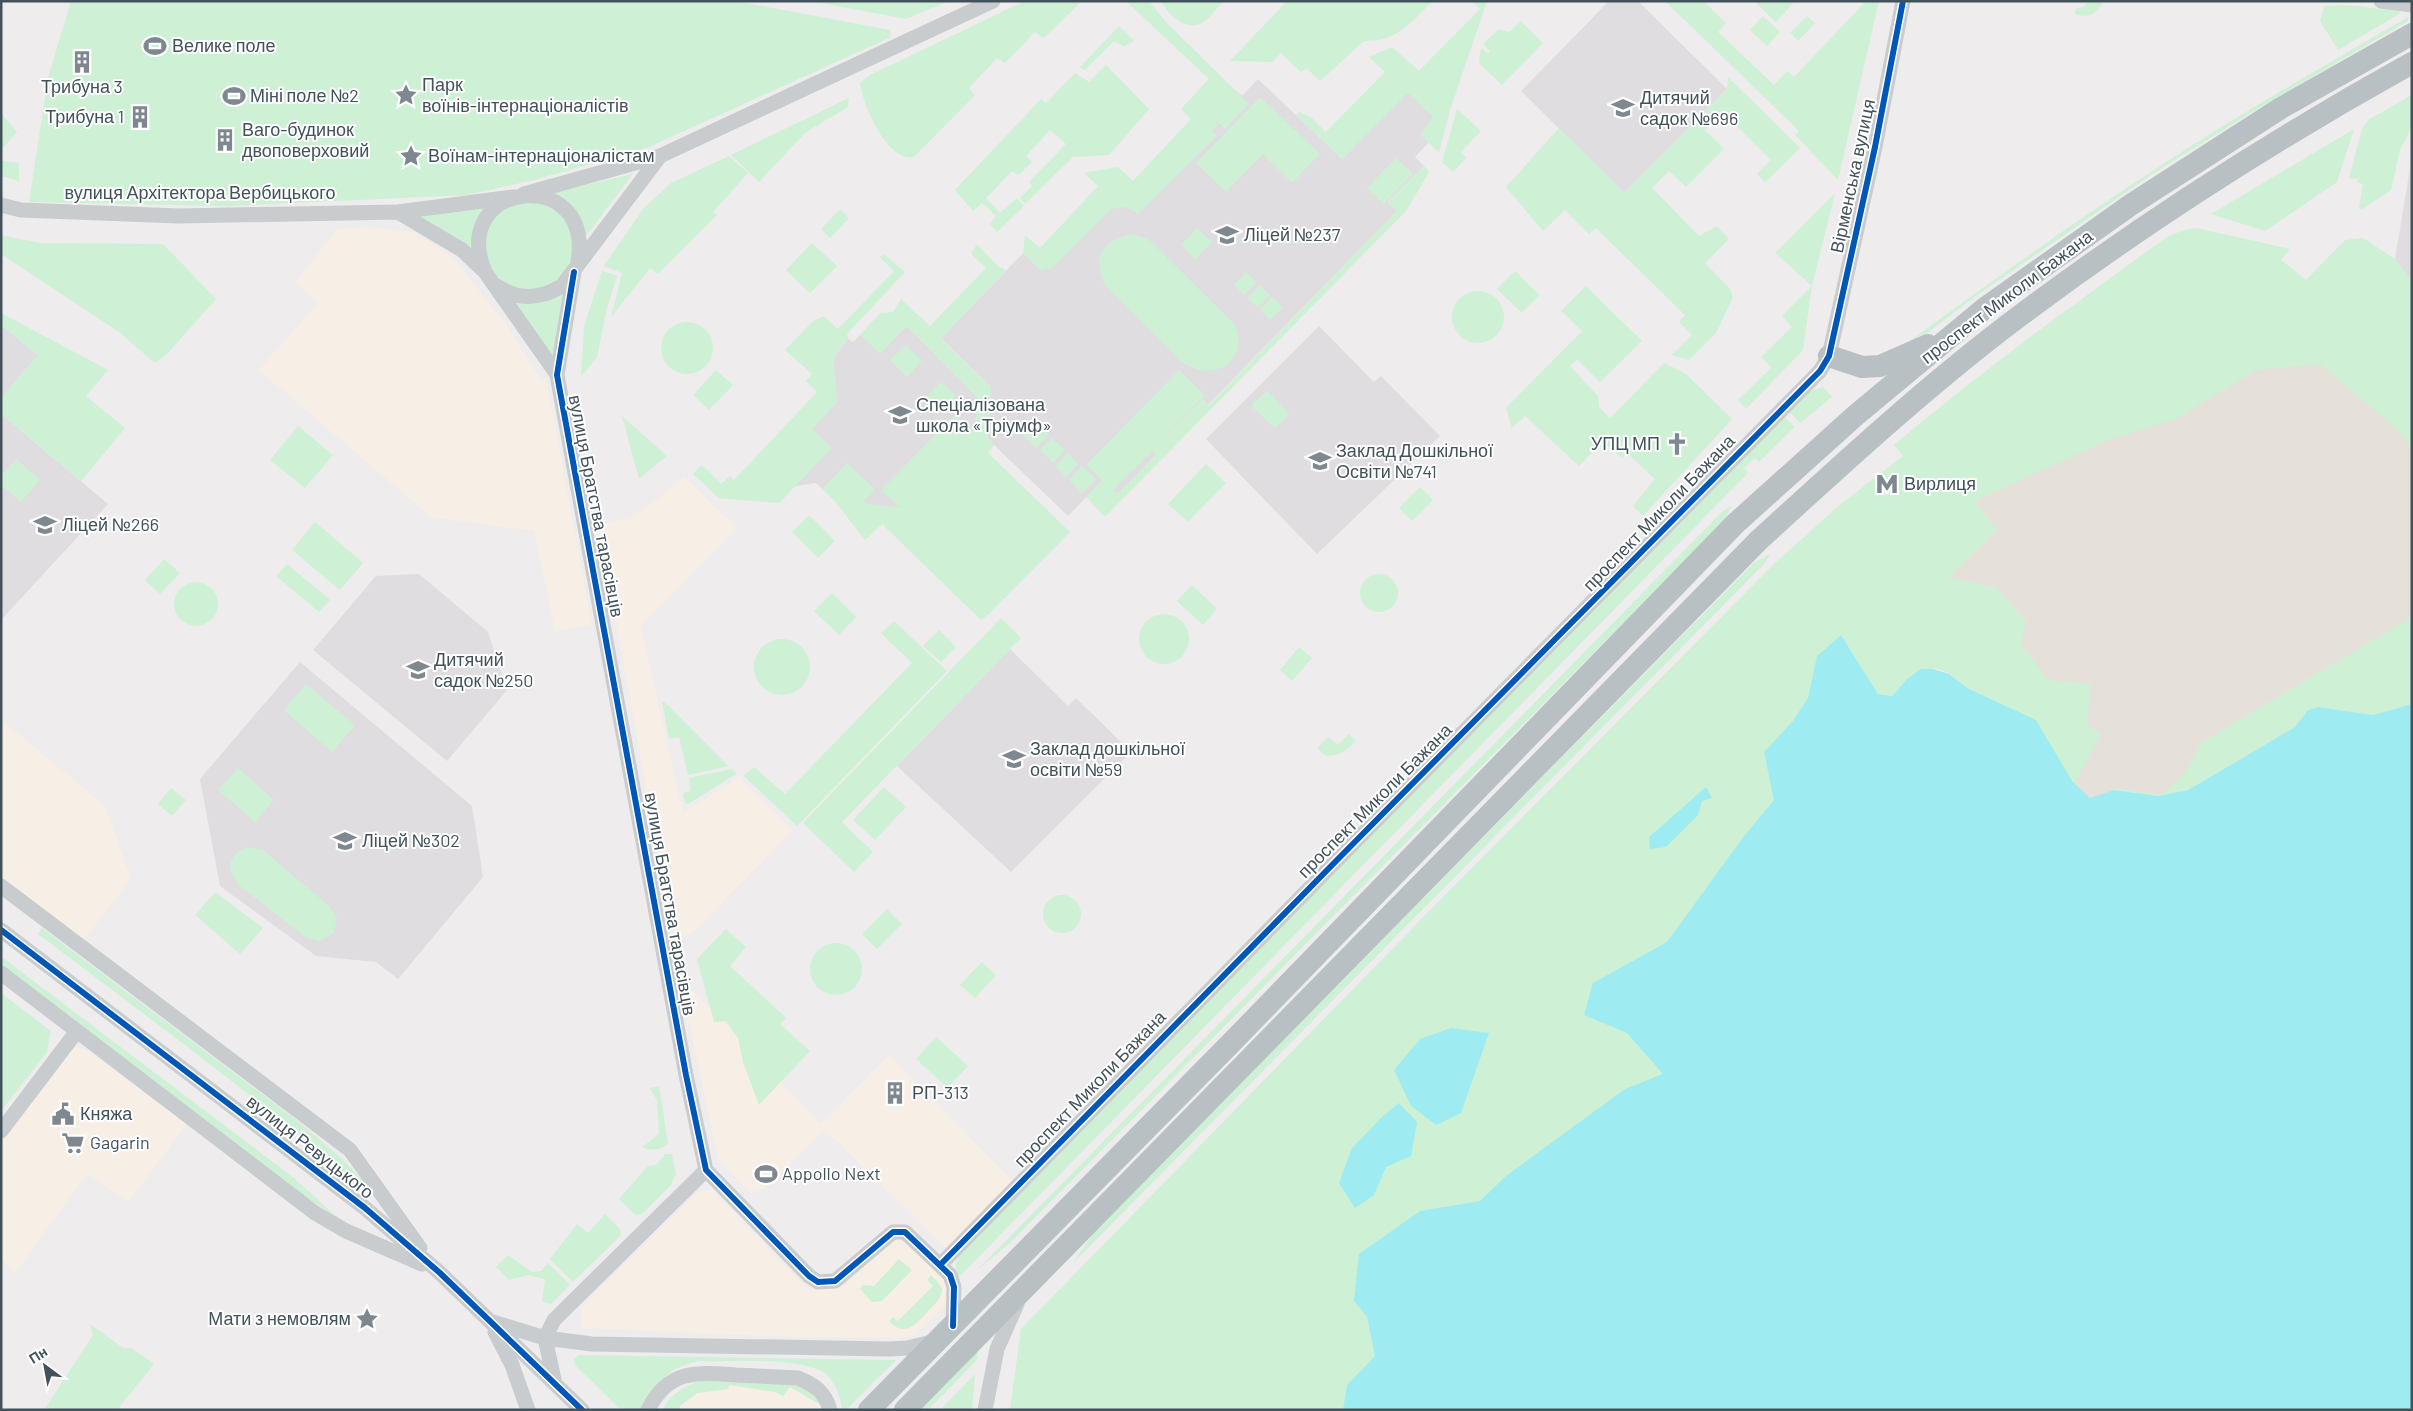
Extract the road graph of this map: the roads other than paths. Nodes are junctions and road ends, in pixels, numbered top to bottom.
1 (993, 1) edge
2 (1903, 1) edge
3 (2380, 1) edge
4 (2412, 5) edge
5 (2412, 34) edge
6 (2412, 63) edge
7 (660, 156) junction
8 (518, 195) junction
9 (1, 205) edge
10 (398, 212) junction
11 (576, 267) junction
12 (489, 278) junction
13 (1952, 335) junction
14 (1829, 356) junction
15 (556, 373) junction
16 (1, 886) edge
17 (1, 930) edge
18 (1, 973) edge
19 (77, 1032) junction
20 (1, 1131) edge
21 (706, 1170) junction
22 (940, 1265) junction
23 (436, 1270) junction
24 (1026, 1286) junction
25 (490, 1321) junction
26 (945, 1333) junction
27 (544, 1338) junction
28 (555, 1384) junction
29 (528, 1410) edge
30 (582, 1410) edge
31 (648, 1410) edge
32 (830, 1410) edge
33 (869, 1410) edge
34 (905, 1410) edge
35 (985, 1410) edge

1 - 7 street, вулиця Архітектора Вербицького
2 - 14 street, Вірменська вулиця
3 - 4 street
5 - 13 highway, проспект Миколи Бажана
6 - 24 highway, проспект Миколи Бажана
7 - 8 street, вулиця Архітектора Вербицького
7 - 11 street, вулиця Архітектора Вербицького
8 - 10 street, вулиця Архітектора Вербицького
8 - 11 street
8 - 12 street
9 - 10 street, вулиця Архітектора Вербицького
10 - 12 street, вулиця Архітектора Вербицького
11 - 12 street, вулиця Архітектора Вербицького
11 - 15 street, вулиця Братства тарасівців
12 - 15 street, вулиця Братства тарасівців
13 - 14 highway
13 - 26 highway, проспект Миколи Бажана
14 - 22 street, проспект Миколи Бажана
15 - 21 street, вулиця Братства тарасівців
16 - 23 street, вулиця Ревуцького
17 - 23 street, вулиця Ревуцького
18 - 19 street, вулиця Ревуцького
19 - 20 street
19 - 23 street, вулиця Ревуцького
21 - 22 street
21 - 27 street
22 - 26 street
23 - 25 street, вулиця Ревуцького
24 - 34 highway, проспект Миколи Бажана
24 - 35 street
25 - 27 street
25 - 28 street, вулиця Ревуцького
25 - 29 street
26 - 27 street
26 - 33 highway, проспект Миколи Бажана
27 - 28 street
28 - 30 street, вулиця Ревуцького
31 - 32 street

